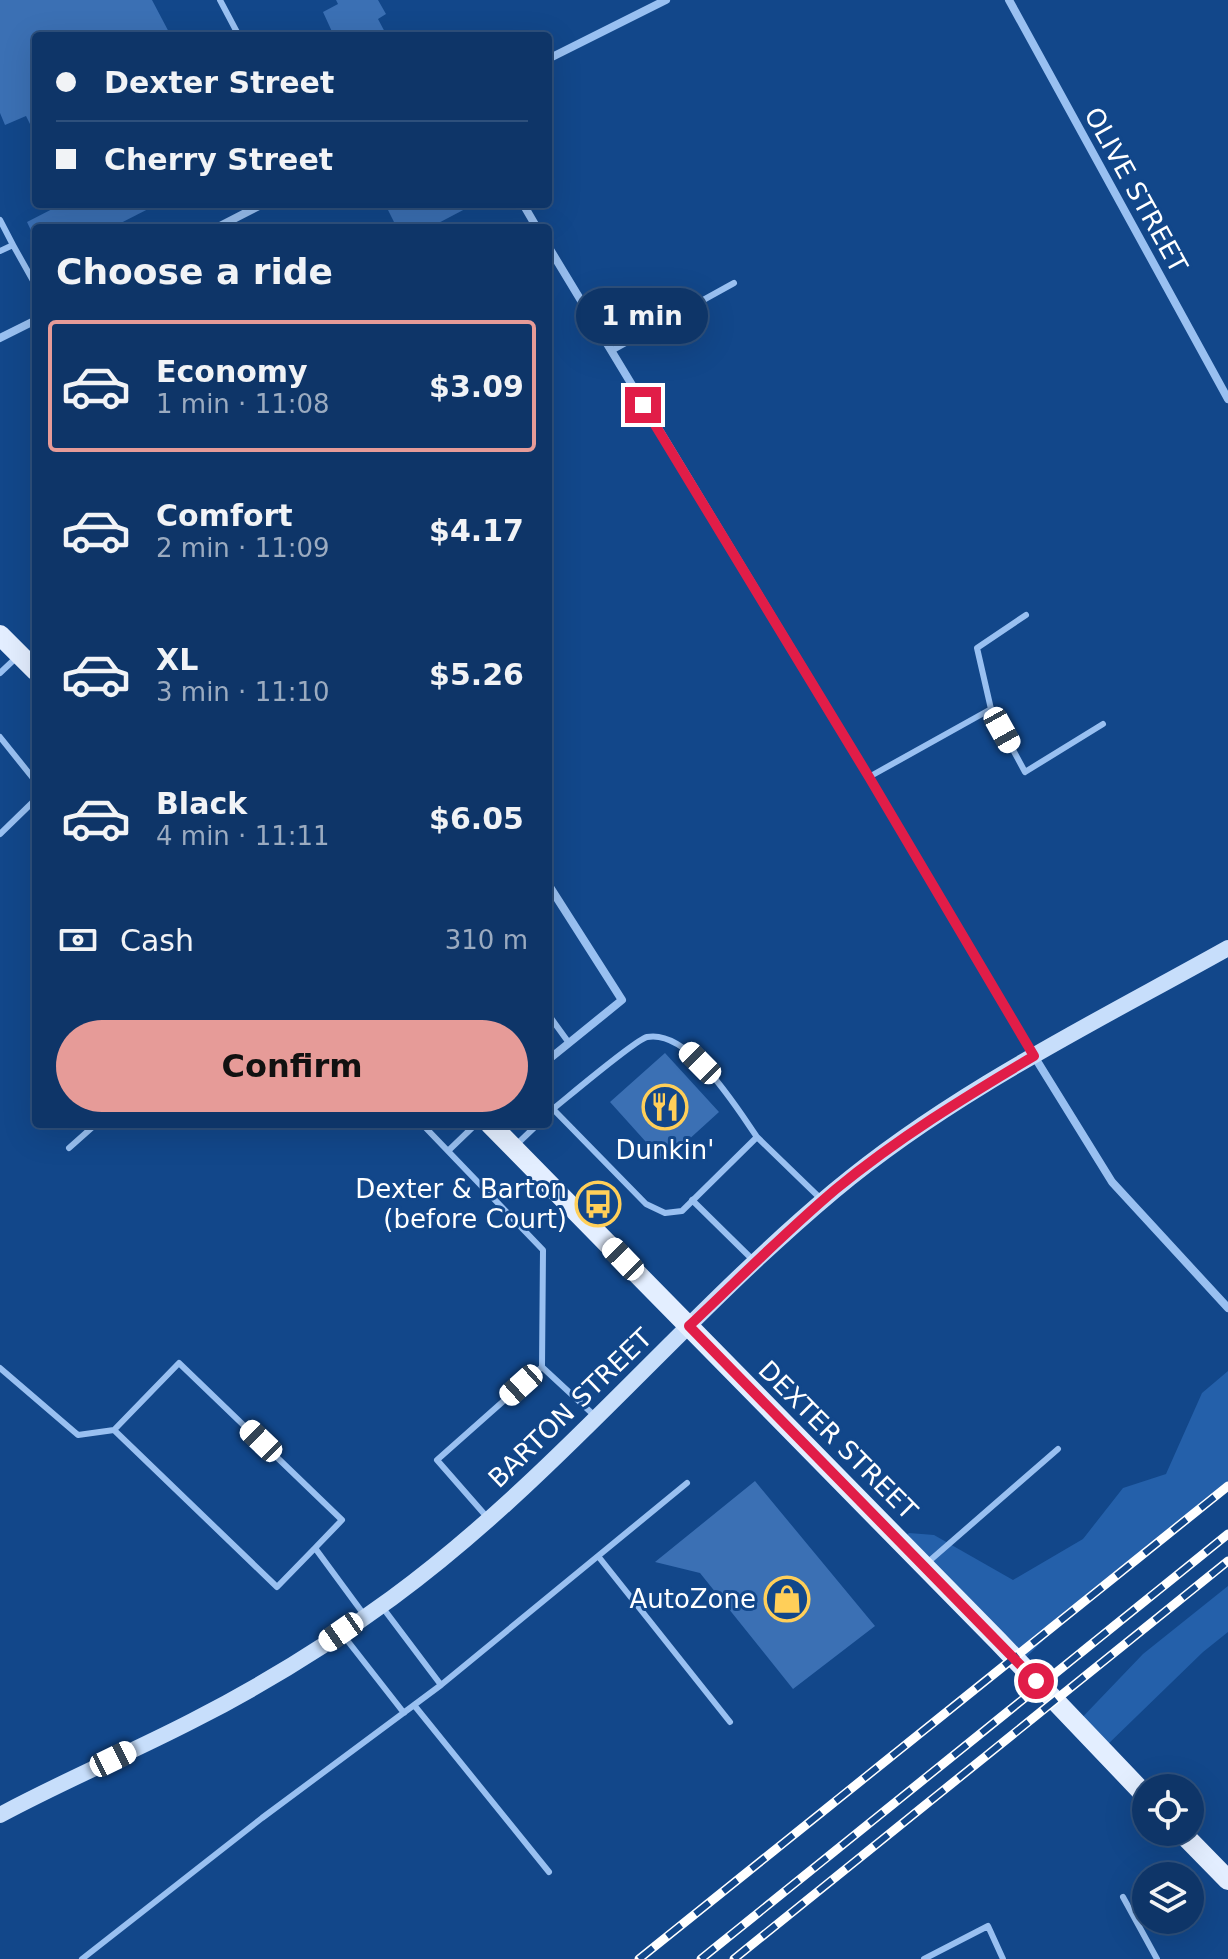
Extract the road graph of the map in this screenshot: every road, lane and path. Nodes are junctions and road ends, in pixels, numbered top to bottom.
1 (220, 0) edge
2 (666, 0) edge
3 (1009, 0) edge
4 (237, 32) edge
5 (552, 57) edge
6 (255, 208) edge
7 (0, 220) edge
8 (224, 224) edge
9 (13, 245) junction
10 (0, 251) edge
11 (552, 253) edge
12 (32, 279) edge
13 (734, 283) dead end
14 (32, 322) edge
15 (0, 338) edge
16 (611, 351) junction
17 (1228, 399) edge
18 (1026, 615) dead end
19 (0, 635) edge
20 (20, 655) junction
21 (32, 667) edge
22 (0, 673) edge
23 (991, 709) junction
24 (1103, 724) dead end
25 (0, 737) edge
26 (32, 777) edge
27 (869, 777) junction
28 (32, 803) edge
29 (0, 834) edge
30 (552, 890) edge
31 (1228, 948) edge
32 (552, 1020) edge
33 (569, 1043) junction
34 (1034, 1056) junction
35 (552, 1057) edge
36 (552, 1110) edge
37 (552, 1114) edge
38 (92, 1128) edge
39 (426, 1128) edge
40 (472, 1128) edge
41 (494, 1128) edge
42 (534, 1128) edge
43 (757, 1137) junction
44 (69, 1148) dead end
45 (513, 1148) junction
46 (448, 1151) junction
47 (692, 1200) junction
48 (823, 1201) junction
49 (756, 1263) junction
50 (1228, 1308) edge
51 (689, 1326) junction
52 (542, 1367) junction
53 (0, 1368) edge
54 (596, 1417) junction
55 (114, 1430) junction
56 (1058, 1449) dead end
57 (687, 1483) dead end
58 (489, 1519) junction
59 (315, 1548) junction
60 (598, 1556) junction
61 (925, 1565) junction
62 (381, 1605) junction
63 (365, 1616) junction
64 (341, 1632) junction
65 (441, 1685) junction
66 (414, 1705) junction
67 (404, 1713) junction
68 (730, 1722) dead end
69 (1132, 1781) edge
70 (0, 1815) edge
71 (1195, 1846) edge
72 (549, 1872) dead end
73 (1228, 1880) edge
74 (1123, 1897) dead end
75 (82, 1959) edge
76 (924, 1959) edge
77 (1003, 1959) edge
78 (1157, 1959) edge

1 - 4 lane
2 - 5 street
3 - 17 street, OLIVE STREET
6 - 8 street
7 - 9 lane
9 - 10 lane
9 - 12 lane
11 - 16 street
13 - 16 lane
14 - 15 street
16 - 27 street
18 - 23 lane
19 - 20 main road
20 - 21 main road
20 - 22 lane
23 - 24 lane
23 - 27 lane
25 - 26 lane
27 - 34 street
28 - 29 lane
30 - 33 street
31 - 34 main road, BARTON STREET
32 - 33 lane
33 - 35 street
34 - 48 main road, BARTON STREET
34 - 50 street
36 - 43 lane
37 - 47 lane
38 - 44 lane
39 - 46 lane
40 - 46 lane
41 - 45 main road, DEXTER STREET
42 - 45 lane
43 - 47 lane
43 - 48 lane
45 - 51 main road, DEXTER STREET
46 - 52 lane
47 - 49 lane
48 - 49 main road, BARTON STREET
49 - 51 main road, BARTON STREET
51 - 54 main road, BARTON STREET
51 - 61 main road, DEXTER STREET
52 - 54 lane
52 - 58 lane
53 - 55 lane
54 - 58 main road, BARTON STREET
55 - 59 lane
55 - 59 lane
56 - 61 lane
57 - 60 lane
58 - 62 main road, BARTON STREET
59 - 63 lane
60 - 65 lane
60 - 68 lane
61 - 69 main road, DEXTER STREET
62 - 63 main road, BARTON STREET
62 - 65 lane
63 - 64 main road, BARTON STREET
64 - 67 lane
64 - 70 main road, BARTON STREET
65 - 66 lane
66 - 67 lane
66 - 72 lane
67 - 75 lane
71 - 73 main road
74 - 78 lane
76 - 77 lane

